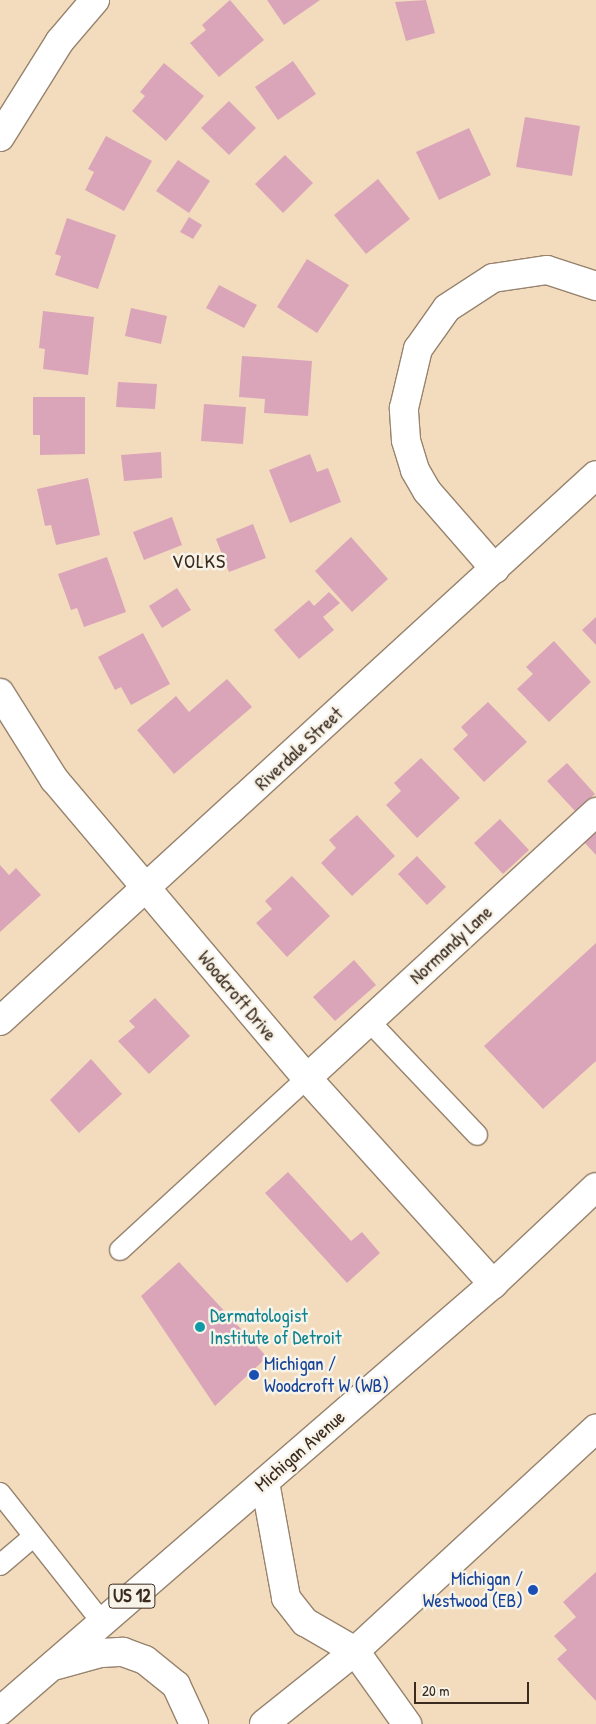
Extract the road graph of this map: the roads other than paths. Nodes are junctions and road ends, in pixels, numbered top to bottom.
1 (95, 0) edge
2 (0, 136) edge
3 (596, 286) edge
4 (596, 475) edge
5 (494, 569) junction
6 (0, 693) edge
7 (596, 812) edge
8 (146, 889) junction
9 (369, 1020) junction
10 (0, 1021) edge
11 (307, 1078) junction
12 (477, 1135) dead end
13 (596, 1187) edge
14 (120, 1250) dead end
15 (493, 1284) junction
16 (596, 1429) edge
17 (265, 1482) junction
18 (0, 1493) edge
19 (33, 1538) junction
20 (0, 1565) edge
21 (102, 1622) junction
22 (355, 1651) junction
23 (50, 1667) junction
24 (0, 1710) edge
25 (269, 1722) edge
26 (194, 1724) edge
27 (407, 1724) edge

1 - 2 street
3 - 5 street
4 - 5 street, Riverdale Street
5 - 8 street, Riverdale Street
6 - 8 street, Woodcroft Drive
7 - 9 street, Normandy Lane
8 - 10 street, Riverdale Street
8 - 11 street, Woodcroft Drive
9 - 11 street, Normandy Lane
9 - 12 lane
11 - 14 lane
11 - 15 street, Woodcroft Drive
13 - 15 street, Michigan Avenue / US 12
15 - 17 street, Michigan Avenue / US 12
16 - 22 street
17 - 21 street, Michigan Avenue / US 12
17 - 22 street
18 - 19 lane
19 - 20 lane
19 - 21 lane
21 - 23 street, Michigan Avenue / US 12
22 - 25 street
22 - 27 street
23 - 24 street, Michigan Avenue / US 12
23 - 26 street

